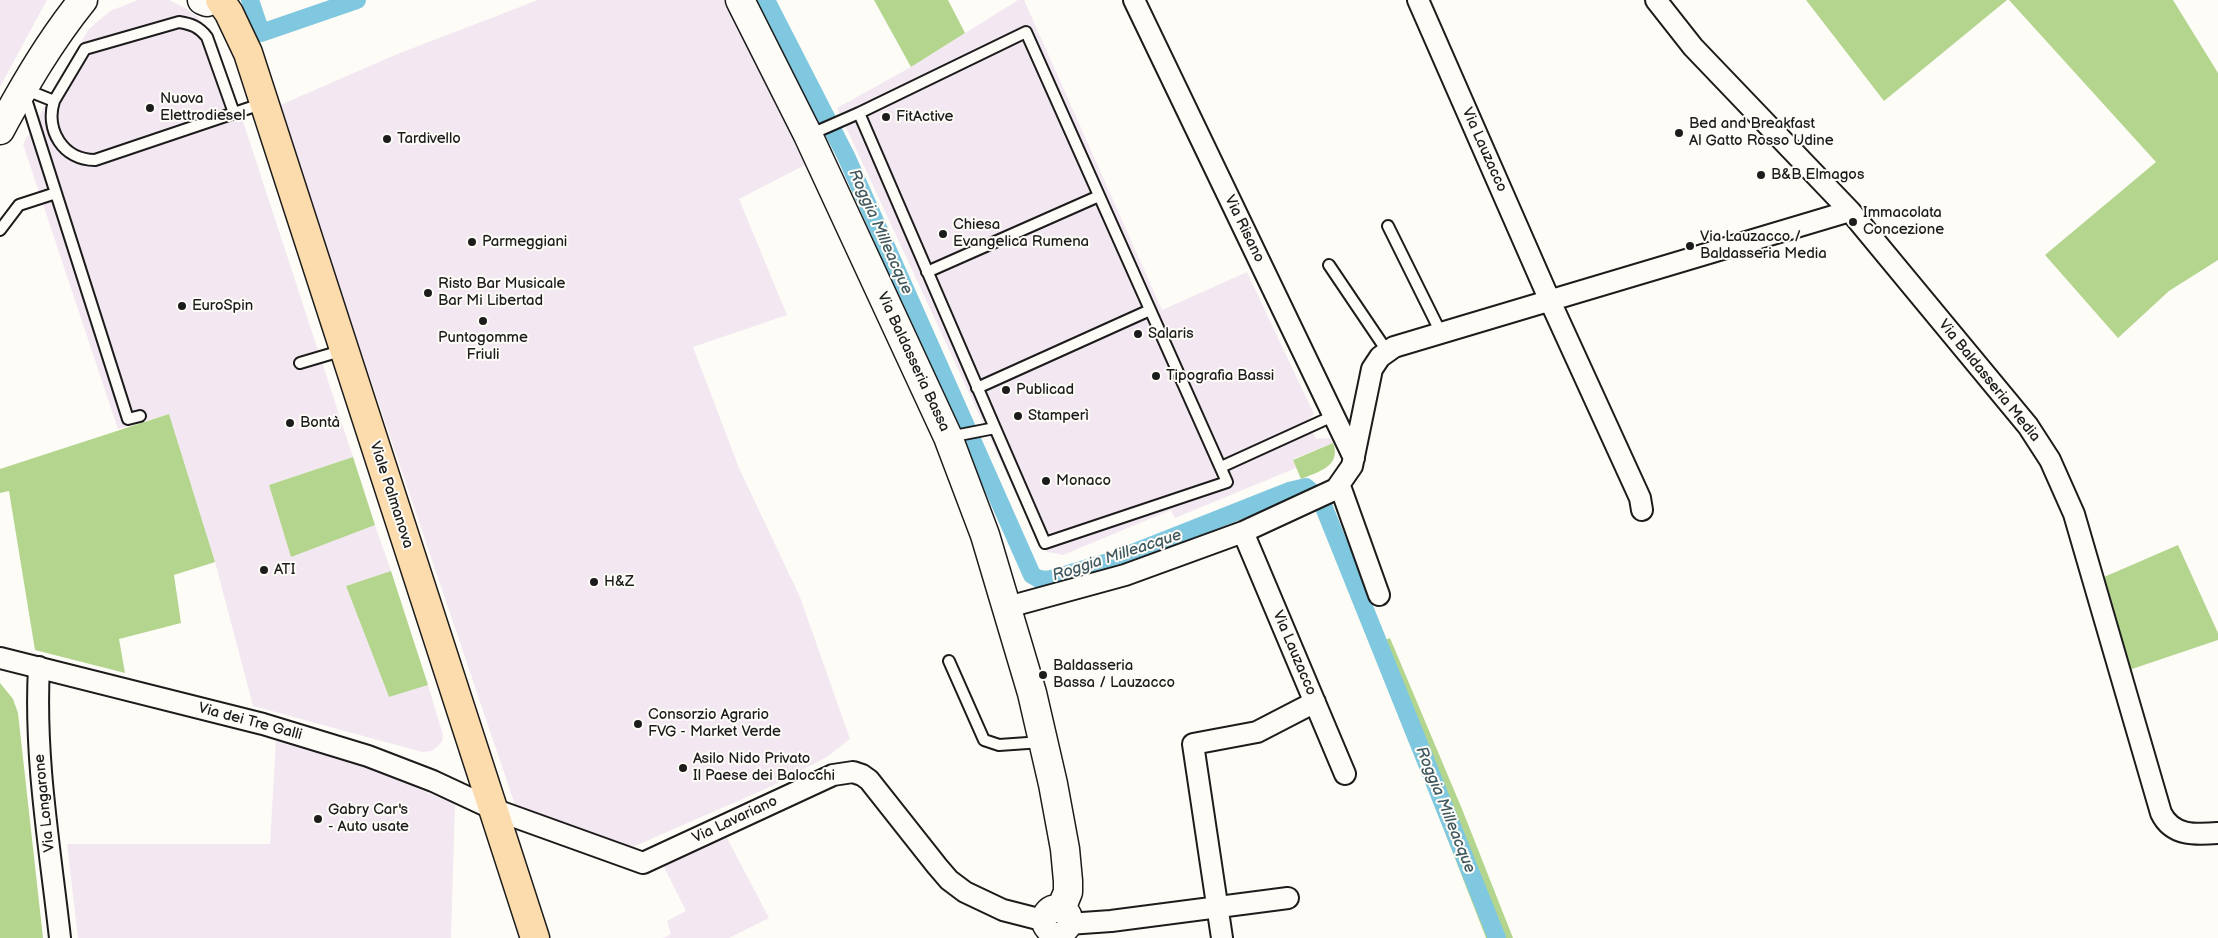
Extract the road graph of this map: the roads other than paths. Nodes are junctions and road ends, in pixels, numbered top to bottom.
1 (71, 0) edge
2 (82, 0) edge
3 (100, 0) edge
4 (740, 0) edge
5 (1134, 0) edge
6 (1418, 0) edge
7 (1656, 0) edge
8 (216, 3) edge
9 (58, 31) junction
10 (22, 89) junction
11 (54, 100) junction
12 (264, 102) junction
13 (234, 112) junction
14 (859, 113) junction
15 (0, 130) edge
16 (814, 133) junction
17 (56, 193) junction
18 (1099, 196) junction
19 (1850, 211) junction
20 (1388, 226) dead end
21 (0, 230) edge
22 (1328, 265) dead end
23 (928, 272) junction
24 (1550, 301) junction
25 (1150, 310) junction
26 (1441, 333) junction
27 (344, 350) junction
28 (1387, 351) junction
29 (300, 364) dead end
30 (977, 388) junction
31 (140, 416) dead end
32 (1333, 416) junction
33 (995, 428) junction
34 (952, 436) junction
35 (1354, 458) junction
36 (1220, 466) junction
37 (1334, 490) junction
38 (1642, 510) dead end
39 (1243, 532) junction
40 (1379, 595) dead end
41 (1008, 607) junction
42 (0, 658) edge
43 (949, 661) dead end
44 (39, 667) junction
45 (1315, 702) junction
46 (1043, 741) junction
47 (1345, 774) dead end
48 (493, 809) junction
49 (2218, 833) edge
50 (1288, 898) dead end
51 (1217, 908) junction
52 (1061, 925) edge
53 (60, 938) edge
54 (535, 938) edge
55 (1222, 938) edge

1 - 9 street
2 - 9 street
3 - 9 street
4 - 16 street, Via Baldasseria Bassa
5 - 32 street, Via Risano
6 - 24 street, Via Lauzacco
7 - 19 street, Via Baldasseria Media
8 - 12 main road, Viale Palmanova
9 - 10 street
10 - 11 lane
10 - 15 street
10 - 17 lane
11 - 13 lane
11 - 13 lane
12 - 13 lane
12 - 27 main road, Viale Palmanova
14 - 16 lane
14 - 18 lane
14 - 23 lane
16 - 34 street, Via Baldasseria Bassa
17 - 21 lane
17 - 31 lane
18 - 23 lane
18 - 25 lane
19 - 24 street
19 - 49 street, Via Baldasseria Media
20 - 26 lane
22 - 28 lane
23 - 30 lane
24 - 26 street
24 - 38 street, Via Lauzacco
25 - 30 lane
25 - 36 lane
26 - 28 street
27 - 29 lane
27 - 48 main road, Viale Palmanova
28 - 35 street
30 - 33 lane
32 - 35 street, Via Risano
32 - 36 lane
33 - 34 lane
33 - 36 lane
34 - 41 street, Via Baldasseria Bassa
35 - 37 street
37 - 39 street
37 - 40 street
39 - 41 street
39 - 45 street, Via Lauzacco
41 - 46 street, Via Baldasseria Bassa
42 - 44 street, Via dei Tre Galli
43 - 46 lane
44 - 48 street, Via dei Tre Galli
44 - 53 street, Via Longarone
45 - 47 street, Via Lauzacco
45 - 51 street
46 - 52 street, Via Baldasseria Bassa
48 - 52 street, Via Lavariano
48 - 54 main road, Viale Palmanova
50 - 51 street
51 - 52 street
51 - 55 street

